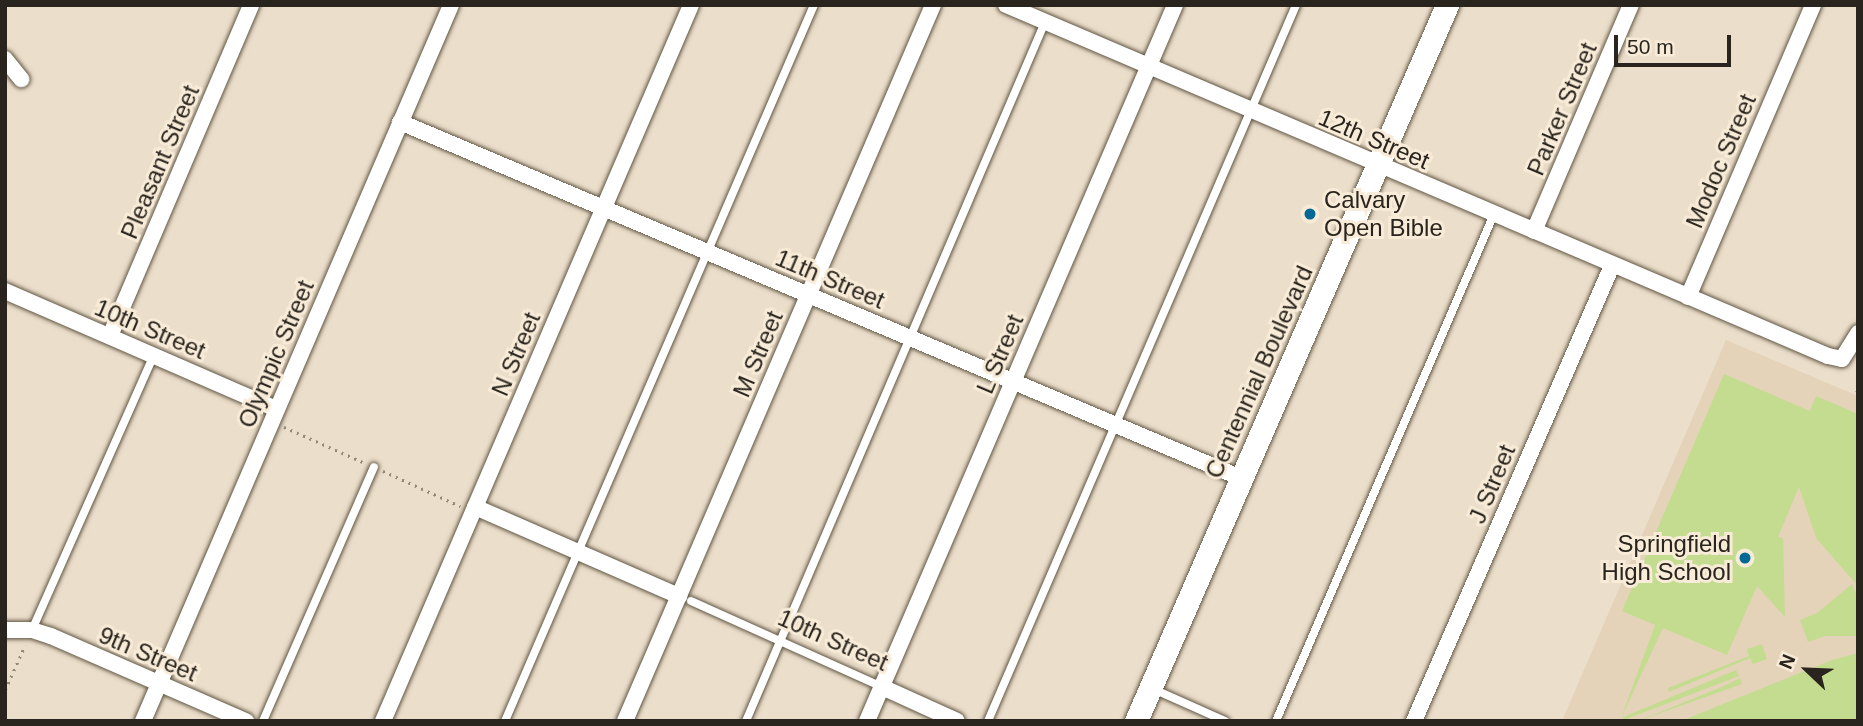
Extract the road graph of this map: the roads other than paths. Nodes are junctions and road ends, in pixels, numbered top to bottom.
1 (251, 5) edge
2 (451, 5) edge
3 (691, 5) edge
4 (814, 5) edge
5 (933, 5) edge
6 (1006, 5) edge
7 (1175, 5) edge
8 (1296, 5) edge
9 (1447, 5) edge
10 (1631, 5) edge
11 (1813, 5) edge
12 (1045, 22) junction
13 (5, 59) edge
14 (1148, 67) junction
15 (21, 79) dead end
16 (1251, 111) junction
17 (400, 122) junction
18 (1378, 166) junction
19 (604, 209) junction
20 (1493, 214) junction
21 (1534, 231) junction
22 (707, 252) junction
23 (1612, 265) junction
24 (5, 291) edge
25 (809, 294) junction
26 (1688, 296) junction
27 (1858, 333) edge
28 (110, 336) junction
29 (911, 337) junction
30 (154, 355) junction
31 (1013, 382) junction
32 (277, 409) junction
33 (1116, 425) junction
34 (374, 467) dead end
35 (1241, 478) junction
36 (475, 507) junction
37 (578, 552) junction
38 (685, 599) junction
39 (5, 630) edge
40 (32, 630) junction
41 (780, 642) junction
42 (159, 683) junction
43 (882, 687) junction
44 (1151, 687) junction
45 (143, 721) edge
46 (246, 721) edge
47 (263, 721) edge
48 (383, 721) edge
49 (505, 721) edge
50 (625, 721) edge
51 (746, 721) edge
52 (867, 721) edge
53 (957, 721) edge
54 (988, 721) edge
55 (1136, 721) edge
56 (1225, 721) edge
57 (1276, 721) edge
58 (1414, 721) edge

1 - 28 street, Pleasant Street
2 - 17 street, Olympic Street
3 - 19 street, N Street
4 - 22 lane
5 - 25 street, M Street
6 - 12 street, 12th Street
7 - 14 street, L Street
8 - 16 lane
9 - 18 main road, Centennial Boulevard
10 - 21 street, Parker Street
11 - 26 street, Modoc Street
12 - 14 street, 12th Street
12 - 29 lane
13 - 15 street
14 - 16 street, 12th Street
14 - 31 street, L Street
16 - 18 street, 12th Street
16 - 33 lane
17 - 19 street, 11th Street
17 - 32 street, Olympic Street
18 - 20 street, 12th Street
18 - 35 main road, Centennial Boulevard
19 - 22 street, 11th Street
19 - 36 street, N Street
20 - 21 street, 12th Street
20 - 57 lane
21 - 23 street, 12th Street
22 - 25 street, 11th Street
22 - 37 lane
23 - 26 street, 12th Street
23 - 58 street, J Street
24 - 28 street, 10th Street
25 - 29 street, 11th Street
25 - 38 street, M Street
26 - 27 street, 12th Street
28 - 30 street, 10th Street
29 - 31 street, 11th Street
29 - 41 lane
30 - 32 street, 10th Street
30 - 40 lane
31 - 33 street, 11th Street
31 - 43 street, L Street
32 - 42 street, Olympic Street
33 - 35 street, 11th Street
33 - 54 lane
34 - 47 lane
35 - 44 main road, Centennial Boulevard
36 - 37 street, 10th Street
36 - 48 street, N Street
37 - 38 street, 10th Street
37 - 49 lane
38 - 41 lane, 10th Street
38 - 50 street, M Street
39 - 40 street
40 - 42 street, 9th Street
41 - 43 lane, 10th Street
41 - 51 lane
42 - 45 street, Olympic Street
42 - 46 street, 9th Street
43 - 52 street, L Street
43 - 53 street, 10th Street
44 - 55 main road, Centennial Boulevard
44 - 56 lane

